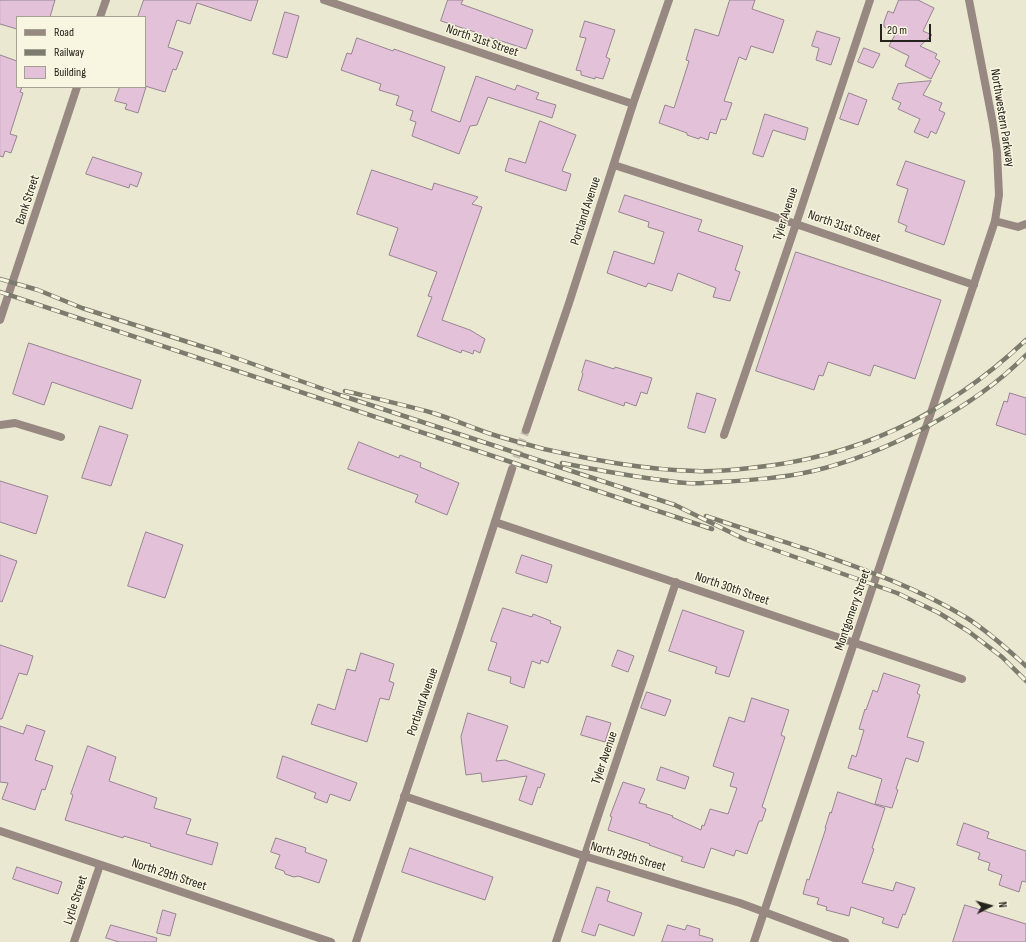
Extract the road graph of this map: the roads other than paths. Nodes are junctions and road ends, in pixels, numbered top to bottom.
1 (106, 0) edge
2 (324, 0) edge
3 (669, 0) edge
4 (870, 0) edge
5 (969, 0) edge
6 (100, 16) edge
7 (77, 88) edge
8 (633, 104) junction
9 (614, 165) junction
10 (995, 221) junction
11 (796, 224) junction
12 (1026, 224) edge
13 (974, 285) junction
14 (0, 320) edge
15 (0, 425) edge
16 (526, 430) tunnel mouth
17 (724, 435) dead end
18 (62, 438) dead end
19 (512, 469) tunnel mouth
20 (495, 522) junction
21 (676, 582) junction
22 (855, 643) junction
23 (962, 679) dead end
24 (404, 796) junction
25 (0, 832) edge
26 (584, 856) junction
27 (100, 865) junction
28 (764, 911) junction
29 (74, 942) edge
30 (331, 942) edge
31 (356, 942) edge
32 (556, 942) edge
33 (754, 942) edge
34 (845, 942) edge

1 - 6 street
2 - 8 street, North 31st Street
3 - 8 street, Portland Avenue
4 - 11 street, Tyler Avenue
5 - 10 street, Northwestern Parkway
7 - 14 street, Bank Street
8 - 9 street, Portland Avenue
9 - 11 street, North 31st Street
9 - 16 street, Portland Avenue
10 - 12 street
10 - 13 street, Northwestern Parkway
11 - 13 street, North 31st Street
11 - 17 street, Tyler Avenue
13 - 22 street, Montgomery Street
15 - 18 street
19 - 20 street, Portland Avenue
20 - 21 street, North 30th Street
20 - 24 street, Portland Avenue
21 - 22 street, North 30th Street
21 - 26 street, Tyler Avenue
22 - 23 street, North 30th Street
22 - 28 street, Montgomery Street
24 - 26 street, North 29th Street
24 - 31 street, Portland Avenue
25 - 27 street, North 29th Street
26 - 28 street, North 29th Street
26 - 32 street, Tyler Avenue
27 - 29 street, Lytle Street
27 - 30 street, North 29th Street
28 - 33 street, Montgomery Street
28 - 34 street, North 29th Street

